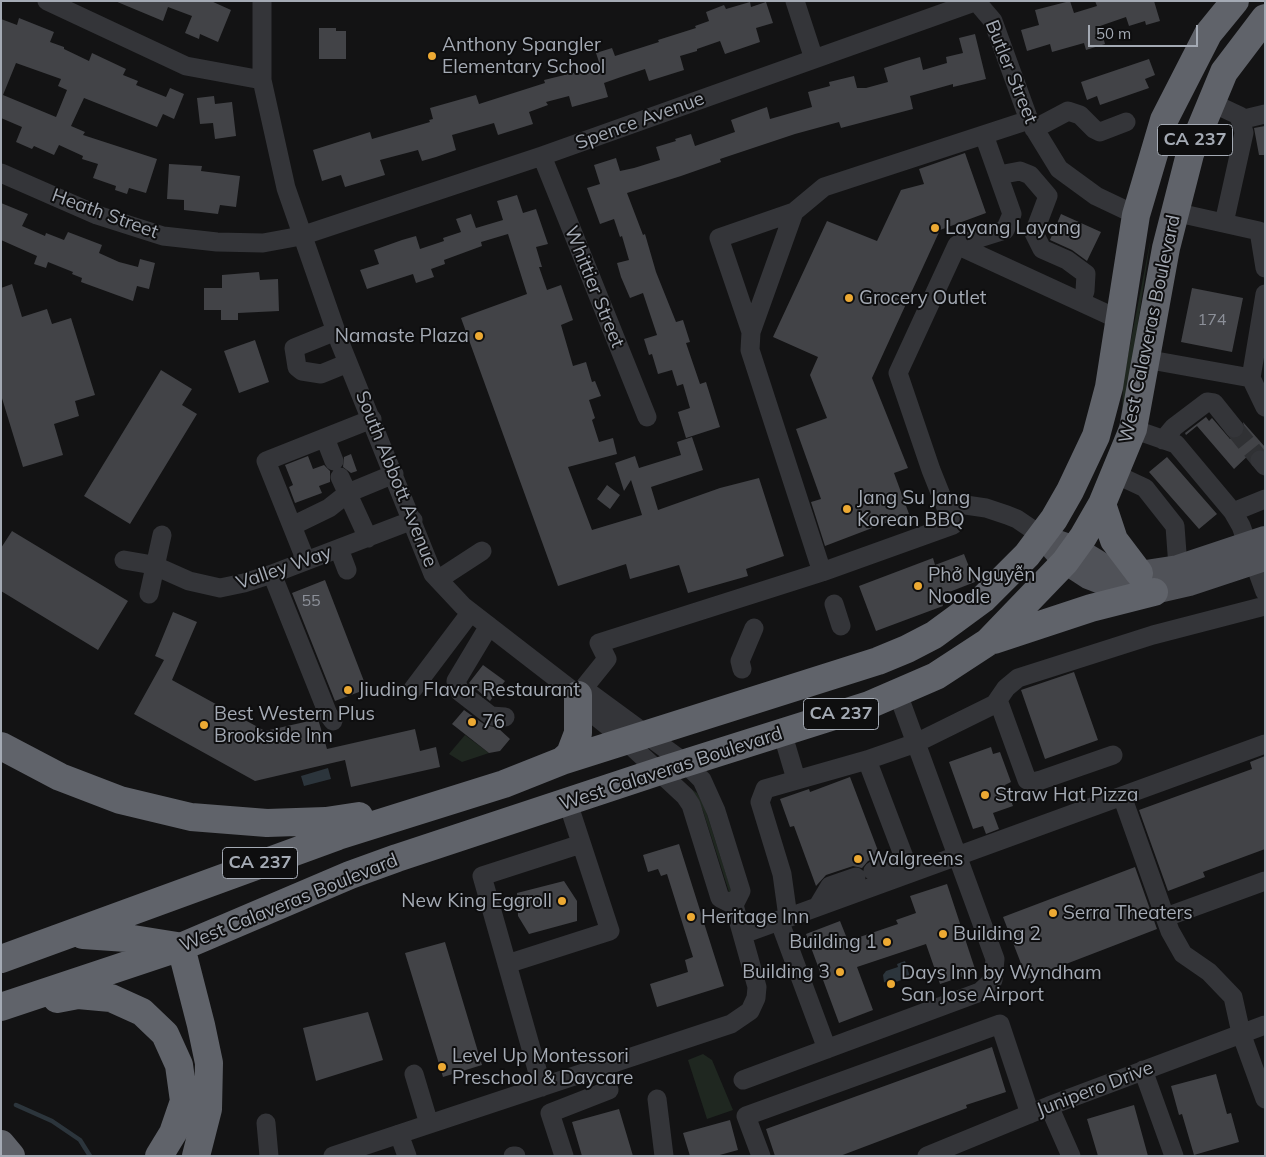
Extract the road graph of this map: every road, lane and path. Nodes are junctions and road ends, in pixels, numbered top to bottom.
1 (47, 1) edge
2 (262, 1) edge
3 (795, 1) edge
4 (977, 1) edge
5 (1235, 1) edge
6 (1265, 18) edge
7 (814, 59) junction
8 (262, 80) junction
9 (1210, 102) junction
10 (1265, 114) edge
11 (1240, 120) junction
12 (1126, 122) dead end
13 (1031, 125) junction
14 (984, 135) junction
15 (1158, 147) junction
16 (542, 156) junction
17 (1, 173) edge
18 (999, 175) junction
19 (794, 212) junction
20 (1174, 212) junction
21 (1136, 215) junction
22 (1224, 223) junction
23 (301, 236) junction
24 (957, 244) junction
25 (1164, 255) junction
26 (1265, 268) edge
27 (1265, 294) edge
28 (1081, 302) junction
29 (1120, 320) junction
30 (336, 331) junction
31 (750, 332) junction
32 (1146, 359) junction
33 (348, 363) junction
34 (1251, 378) junction
35 (1265, 406) edge
36 (647, 417) dead end
37 (372, 419) junction
38 (1234, 428) tunnel mouth
39 (1133, 429) junction
40 (325, 438) junction
41 (1163, 440) junction
42 (394, 474) junction
43 (1115, 474) junction
44 (341, 477) junction
45 (1265, 499) edge
46 (945, 502) junction
47 (1102, 504) junction
48 (1233, 512) junction
49 (413, 520) junction
50 (292, 526) junction
51 (162, 535) dead end
52 (1042, 536) junction
53 (368, 538) junction
54 (339, 549) junction
55 (482, 551) dead end
56 (1258, 551) edge
57 (1070, 555) junction
58 (124, 560) dead end
59 (306, 561) junction
60 (153, 565) junction
61 (1178, 568) junction
62 (347, 570) dead end
63 (822, 572) junction
64 (272, 574) junction
65 (438, 579) junction
66 (1147, 582) junction
67 (1265, 592) edge
68 (149, 594) dead end
69 (834, 604) dead end
70 (1265, 606) edge
71 (471, 612) junction
72 (489, 626) junction
73 (842, 626) dead end
74 (754, 628) dead end
75 (988, 642) junction
76 (742, 669) dead end
77 (413, 689) dead end
78 (898, 694) junction
79 (578, 695) junction
80 (998, 700) junction
81 (505, 717) dead end
82 (334, 721) dead end
83 (782, 732) junction
84 (636, 738) junction
85 (916, 743) junction
86 (1265, 744) edge
87 (1, 746) edge
88 (1113, 755) dead end
89 (867, 760) junction
90 (562, 761) junction
91 (672, 767) junction
92 (796, 779) junction
93 (1122, 796) junction
94 (449, 801) junction
95 (568, 803) junction
96 (581, 844) junction
97 (958, 855) junction
98 (907, 866) junction
99 (1265, 881) edge
100 (734, 905) junction
101 (818, 906) junction
102 (1166, 917) junction
103 (784, 919) junction
104 (75, 934) junction
105 (743, 934) junction
106 (181, 947) junction
107 (1, 959) edge
108 (507, 964) junction
109 (1, 1008) edge
110 (1265, 1025) edge
111 (1241, 1033) junction
112 (828, 1048) junction
113 (1143, 1070) junction
114 (414, 1074) dead end
115 (743, 1080) dead end
116 (542, 1087) junction
117 (609, 1090) dead end
118 (657, 1098) dead end
119 (1265, 1100) edge
120 (1049, 1106) junction
121 (1030, 1114) junction
122 (266, 1123) dead end
123 (429, 1124) junction
124 (399, 1134) junction
125 (1, 1144) edge
126 (963, 1149) edge
127 (11, 1156) edge
128 (159, 1156) edge
129 (196, 1156) edge
130 (269, 1156) edge
131 (333, 1156) edge
132 (407, 1156) edge
133 (564, 1156) edge
134 (664, 1156) edge
135 (761, 1156) edge
136 (927, 1156) edge
137 (1071, 1156) edge
138 (1174, 1156) edge

1 - 8 street
2 - 8 street, South Abbott Avenue
3 - 7 street
4 - 7 street, Spence Avenue
4 - 13 street, Butler Street
5 - 15 highway, West Calaveras Boulevard / CA 237
6 - 9 highway, West Calaveras Boulevard / CA 237
7 - 16 street, Spence Avenue
8 - 23 street, South Abbott Avenue
9 - 11 street
9 - 20 highway, West Calaveras Boulevard / CA 237
10 - 11 street
11 - 22 street
12 - 13 street
13 - 14 street
13 - 21 street, Butler Street
14 - 18 street
14 - 19 street
15 - 20 highway
15 - 21 highway, West Calaveras Boulevard / CA 237
16 - 23 street, Spence Avenue
16 - 36 street, Whittier Street
17 - 23 street, Heath Street
18 - 24 street
18 - 28 street
19 - 31 street
19 - 31 street
20 - 22 street
20 - 25 highway, West Calaveras Boulevard / CA 237
21 - 25 highway
21 - 29 highway, West Calaveras Boulevard / CA 237
22 - 26 street
23 - 30 street, South Abbott Avenue
24 - 28 street
24 - 46 street
25 - 32 highway, West Calaveras Boulevard / CA 237
27 - 34 street
28 - 29 street
29 - 52 highway, West Calaveras Boulevard / CA 237
30 - 33 street, South Abbott Avenue
30 - 33 street
31 - 63 street
32 - 34 street
32 - 39 highway, West Calaveras Boulevard / CA 237
33 - 37 street, South Abbott Avenue
34 - 35 street
37 - 40 street
37 - 42 street, South Abbott Avenue
38 - 41 street
39 - 41 street
39 - 43 highway, West Calaveras Boulevard / CA 237
40 - 44 street
40 - 50 street
41 - 48 street
42 - 44 street
42 - 49 street, South Abbott Avenue
43 - 47 highway, West Calaveras Boulevard / CA 237
43 - 61 street
44 - 50 street
44 - 53 street
45 - 48 street
46 - 52 street
46 - 63 street
47 - 57 highway, West Calaveras Boulevard / CA 237
47 - 66 highway
48 - 56 street
49 - 53 street, Valley Way
49 - 65 street, South Abbott Avenue
50 - 59 street
51 - 60 street
52 - 57 main road
52 - 84 highway, West Calaveras Boulevard / CA 237
53 - 54 street, Valley Way
54 - 59 street, Valley Way
54 - 62 street
55 - 65 street
56 - 61 main road
56 - 66 main road
56 - 67 street
57 - 66 main road
57 - 75 highway, West Calaveras Boulevard / CA 237
58 - 60 street, Valley Way
59 - 64 street, Valley Way
60 - 64 street, Valley Way
60 - 68 street
61 - 66 main road
63 - 79 street
64 - 82 street
65 - 71 street, South Abbott Avenue
66 - 75 highway
69 - 73 street
70 - 80 street
71 - 72 street, South Abbott Avenue
71 - 77 street
72 - 79 street, South Abbott Avenue
72 - 81 street
74 - 76 street
75 - 78 highway, West Calaveras Boulevard / CA 237
78 - 83 highway, West Calaveras Boulevard / CA 237
78 - 85 street
79 - 84 street, South Abbott Avenue
79 - 90 highway
80 - 85 street
80 - 88 street
83 - 91 highway, West Calaveras Boulevard / CA 237
83 - 92 street
84 - 90 highway, West Calaveras Boulevard / CA 237
84 - 91 street, South Abbott Avenue
84 - 91 street, South Abbott Avenue
85 - 89 street
85 - 97 street
86 - 93 street
87 - 94 highway
89 - 92 street
89 - 98 street
90 - 94 highway, West Calaveras Boulevard / CA 237
91 - 95 highway, West Calaveras Boulevard / CA 237
91 - 100 street, South Abbott Avenue
91 - 100 street, South Abbott Avenue
92 - 103 street
93 - 97 street
93 - 102 street
94 - 104 highway, West Calaveras Boulevard / CA 237
95 - 96 street
95 - 106 highway, West Calaveras Boulevard / CA 237
96 - 108 street
96 - 108 street
97 - 98 street
97 - 112 street
98 - 101 street
98 - 101 street
99 - 102 street
100 - 105 street, South Abbott Avenue
101 - 103 street
102 - 111 street
103 - 105 street
103 - 112 street
104 - 106 highway
104 - 107 highway, West Calaveras Boulevard / CA 237
105 - 116 street, South Abbott Avenue
106 - 109 highway, West Calaveras Boulevard / CA 237
106 - 129 highway
108 - 116 street
109 - 128 highway
110 - 111 street, Junipero Drive
111 - 113 street, Junipero Drive
111 - 119 street
112 - 115 street
113 - 120 street, Junipero Drive
113 - 138 street
114 - 123 street
116 - 123 street, South Abbott Avenue
117 - 133 street
118 - 134 street
120 - 121 street, Junipero Drive
120 - 137 street
121 - 126 street, Junipero Drive
121 - 135 street
122 - 130 street
123 - 124 street, South Abbott Avenue
124 - 131 street, South Abbott Avenue
124 - 132 street
125 - 127 highway
126 - 136 street, Junipero Drive

